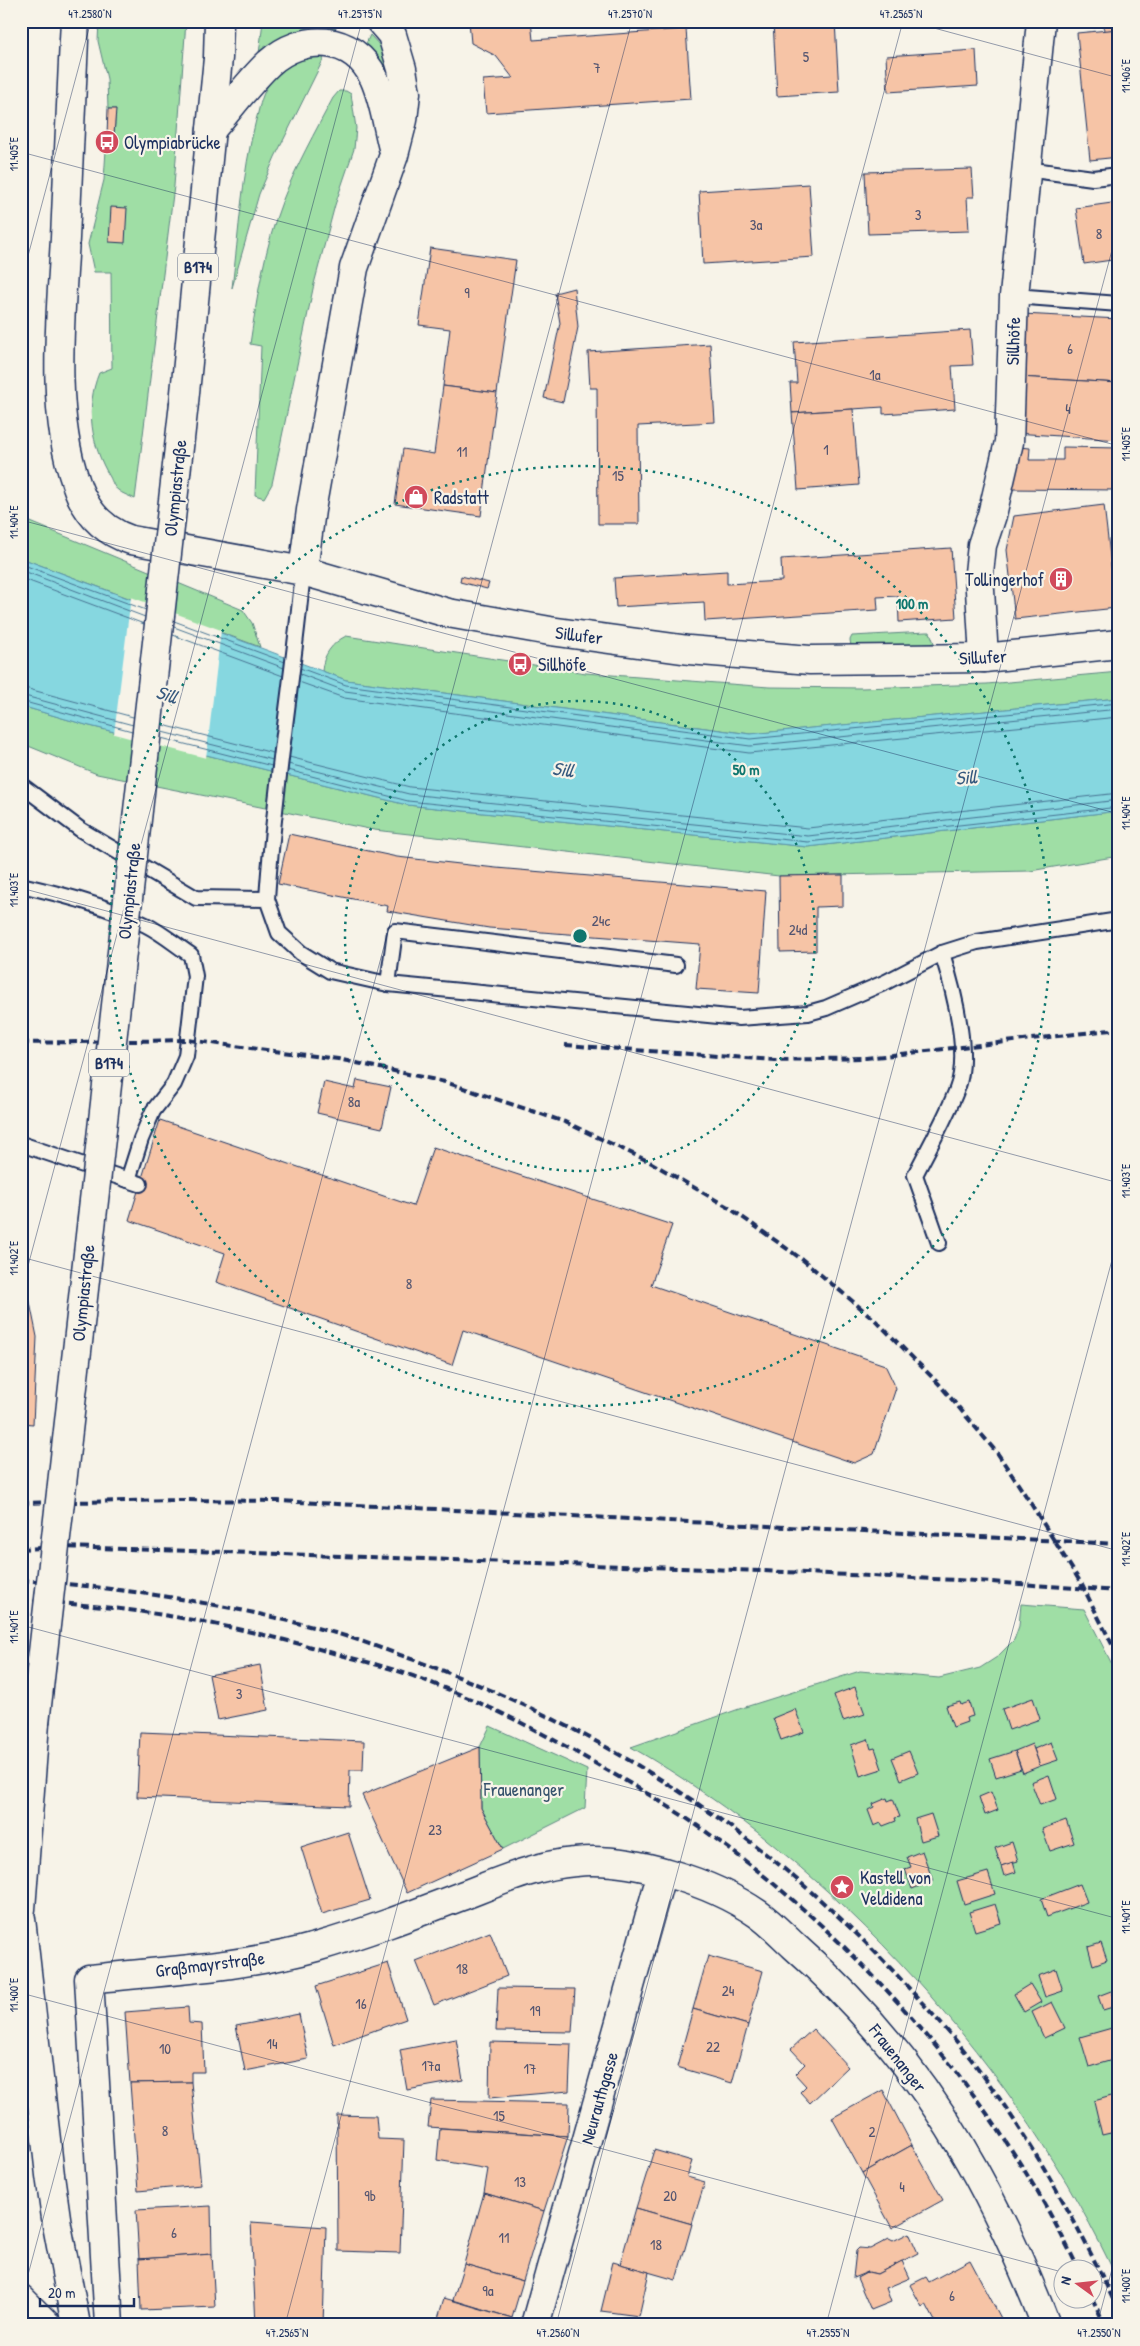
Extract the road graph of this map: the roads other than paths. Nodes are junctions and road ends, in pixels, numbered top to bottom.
1 (76, 21) edge
2 (218, 21) edge
3 (226, 21) edge
4 (380, 21) edge
5 (1041, 21) edge
6 (218, 58) junction
7 (211, 130) junction
8 (394, 155) junction
9 (1026, 169) junction
10 (1119, 175) edge
11 (1014, 296) junction
12 (1119, 304) edge
13 (303, 571) junction
14 (1119, 644) edge
15 (984, 658) junction
16 (21, 785) edge
17 (21, 885) edge
18 (267, 899) junction
19 (1119, 920) edge
20 (942, 953) junction
21 (676, 965) dead end
22 (388, 984) junction
23 (21, 1144) edge
24 (939, 1243) dead end
25 (662, 1872) junction
26 (21, 1909) edge
27 (21, 1919) edge
28 (21, 2299) edge
29 (47, 2325) edge
30 (76, 2325) edge
31 (109, 2325) edge
32 (535, 2325) edge
33 (1046, 2325) edge

1 - 13 street, Sillufer
2 - 6 street, Olympiastraße / B174
3 - 6 street, Olympiastraße / B174
4 - 8 street
5 - 9 street, Sillhöfe
6 - 7 street, Olympiastraße / B174
7 - 8 street
7 - 26 street, Olympiastraße / B174, bridge
8 - 13 street
9 - 10 lane
9 - 11 street, Sillhöfe
11 - 12 lane
11 - 15 street, Sillhöfe
13 - 15 street, Sillufer
13 - 18 lane
14 - 15 street, Sillufer
16 - 18 lane
17 - 23 lane
18 - 22 lane
19 - 20 lane
20 - 22 lane
20 - 24 lane
21 - 22 lane
25 - 31 street, Graßmayrstraße
25 - 32 street, Neurauthgasse
25 - 33 street, Frauenanger
27 - 30 street
28 - 29 street

